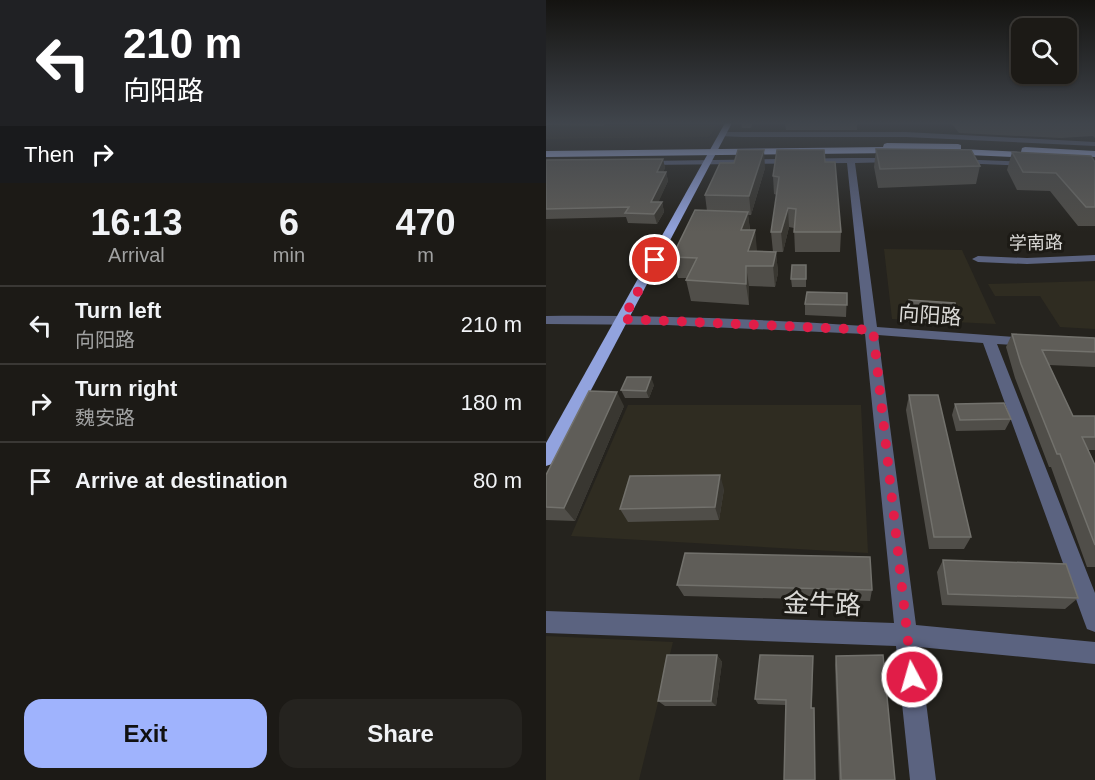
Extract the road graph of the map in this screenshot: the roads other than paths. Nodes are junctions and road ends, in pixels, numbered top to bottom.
1 (635, 159) edge
2 (709, 159) edge
3 (837, 159) edge
4 (851, 160) junction
5 (905, 160) edge
6 (948, 161) edge
7 (569, 164) edge
8 (1044, 165) edge
9 (1095, 258) edge
10 (978, 259) dead end
11 (623, 319) junction
12 (546, 320) edge
13 (873, 330) junction
14 (988, 339) junction
15 (1047, 343) edge
16 (546, 459) edge
17 (1095, 621) edge
18 (546, 622) edge
19 (907, 635) junction
20 (1095, 653) edge
21 (923, 780) edge

1 - 7 street
2 - 11 main road
3 - 4 street
4 - 5 street
4 - 13 street
6 - 8 street
9 - 10 street, 学南路
11 - 12 street, 向阳路
11 - 13 street, 向阳路
11 - 16 main road
13 - 14 street, 向阳路
13 - 19 street
14 - 15 street, 向阳路
14 - 17 street
18 - 19 street, 金牛路
19 - 20 street, 金牛路
19 - 21 street

